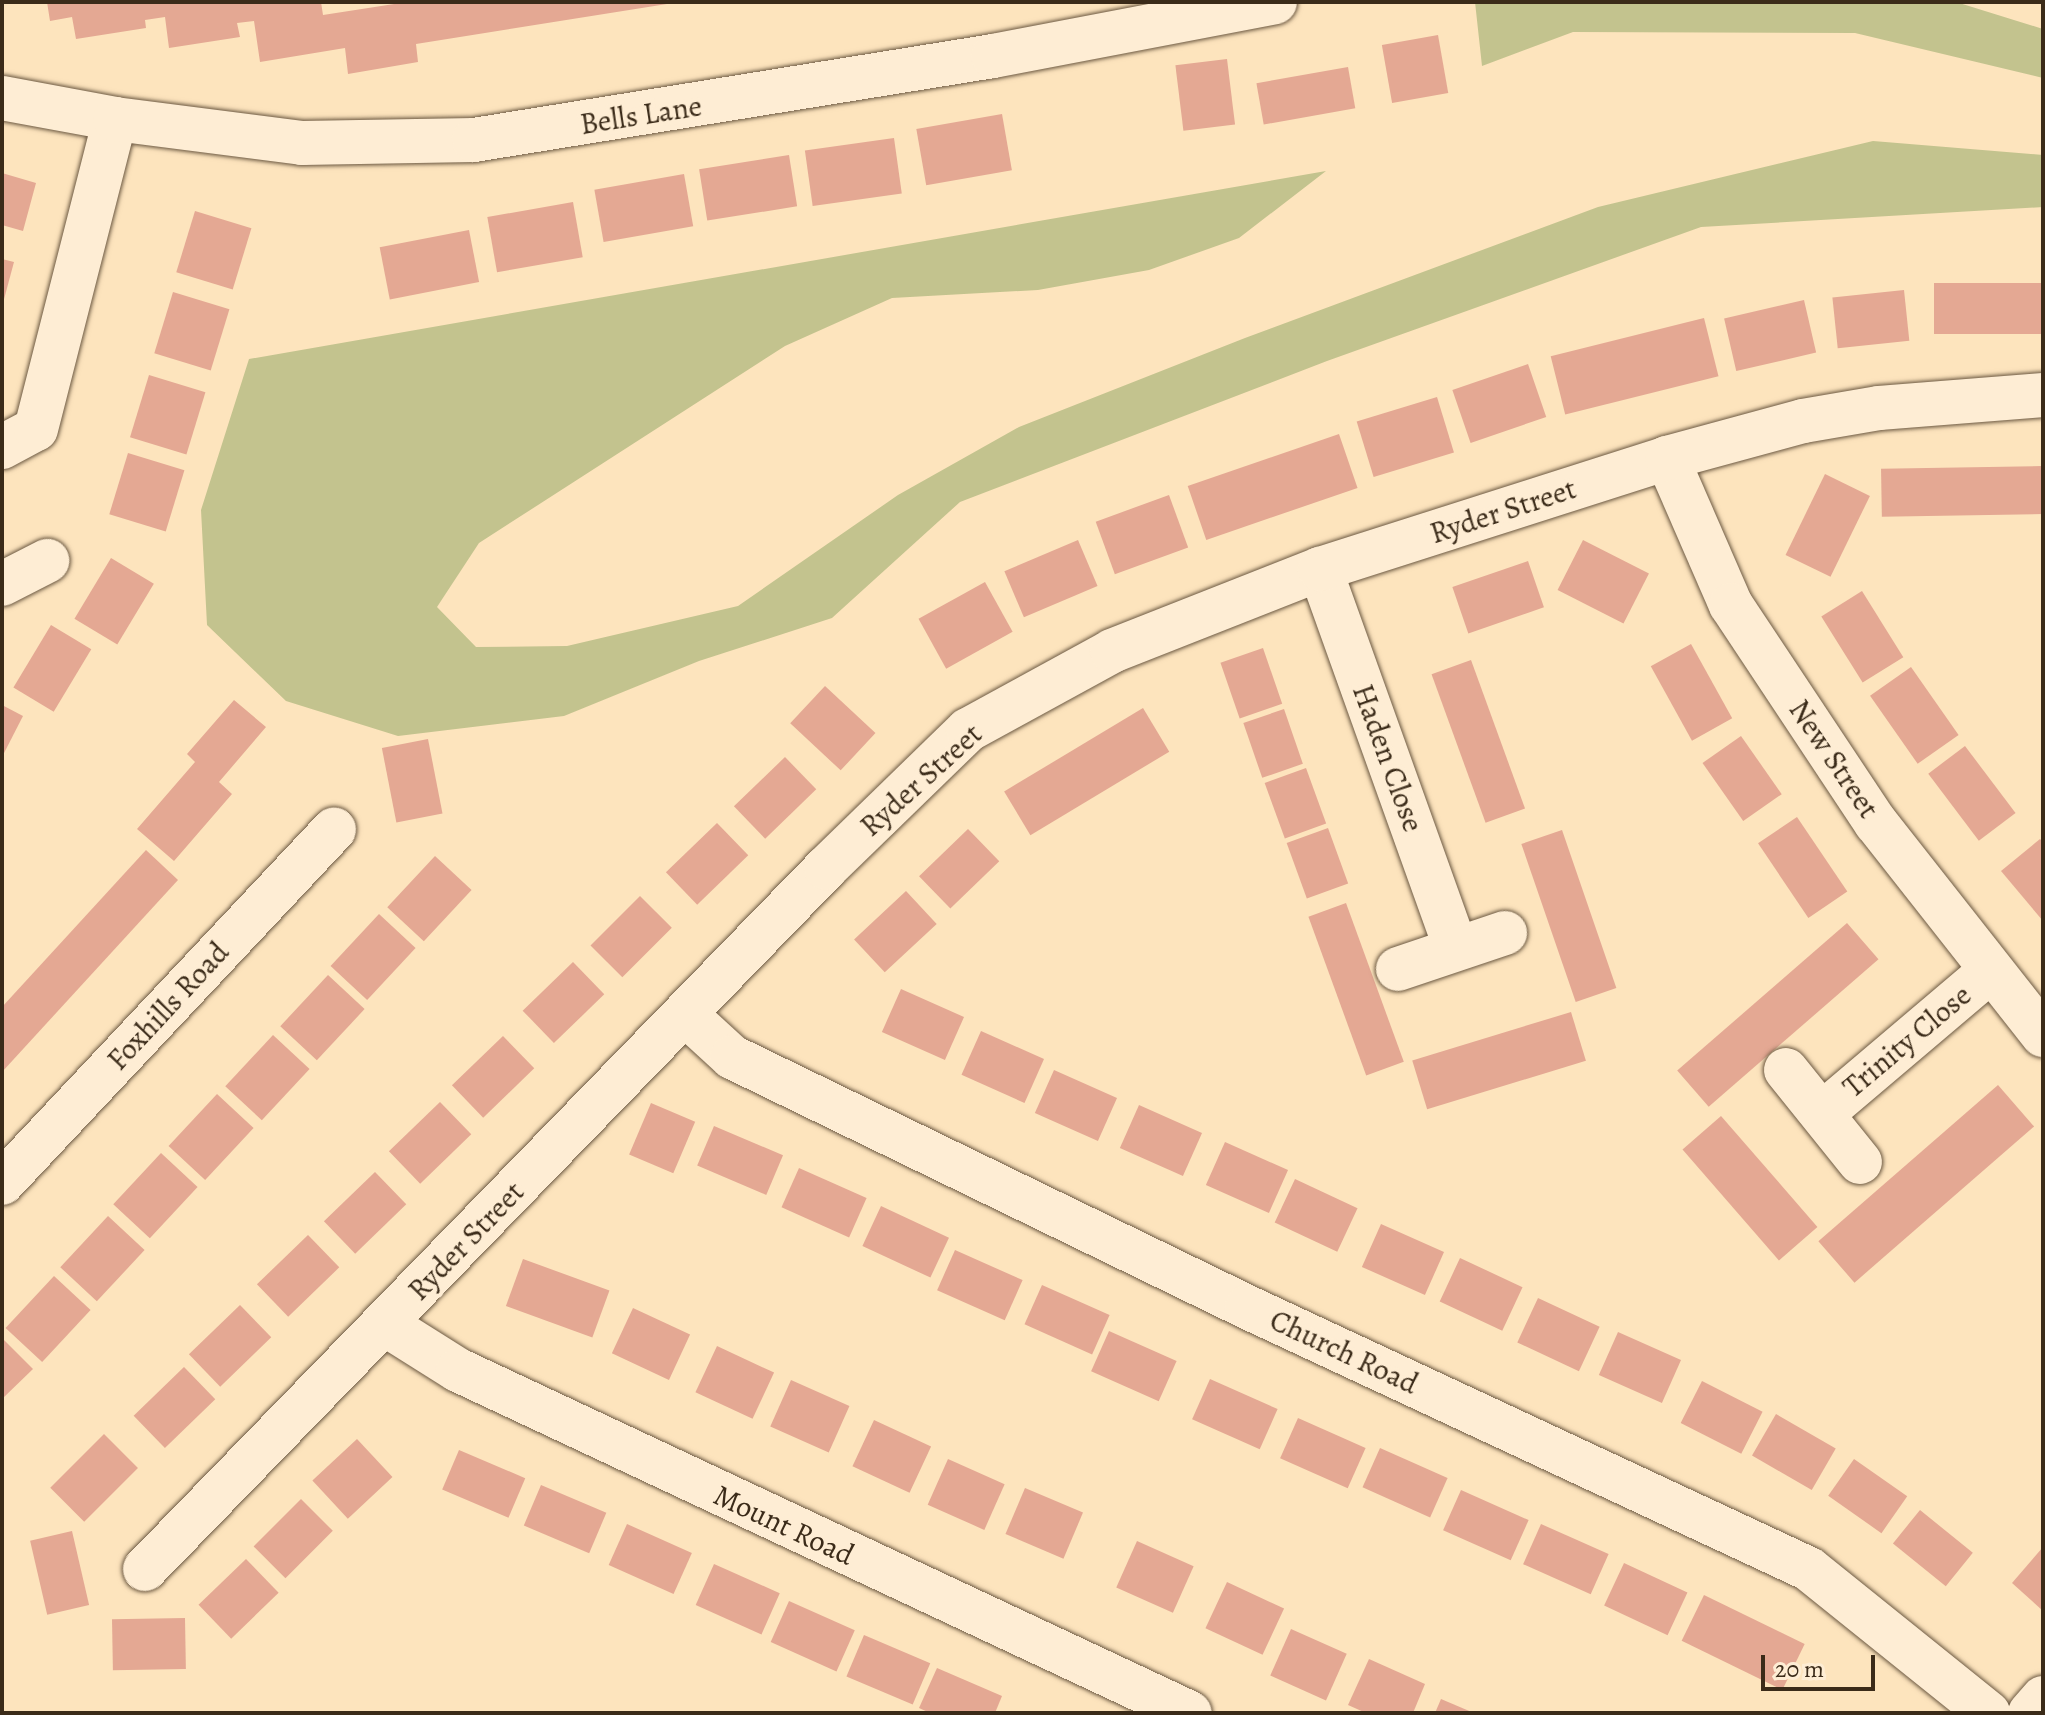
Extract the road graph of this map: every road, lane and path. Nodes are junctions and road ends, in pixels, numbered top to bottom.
1 (1275, 2) edge
2 (1157, 12) edge
3 (2, 98) edge
4 (115, 119) junction
5 (2043, 395) edge
6 (2, 447) edge
7 (1667, 458) junction
8 (47, 561) dead end
9 (1320, 569) junction
10 (2, 584) edge
11 (334, 829) dead end
12 (1505, 933) dead end
13 (1456, 948) junction
14 (1398, 969) dead end
15 (1990, 971) junction
16 (685, 1014) junction
17 (2043, 1035) edge
18 (1786, 1070) dead end
19 (1824, 1112) junction
20 (1860, 1162) dead end
21 (2, 1183) edge
22 (385, 1324) junction
23 (145, 1569) dead end
24 (2043, 1698) edge
25 (1190, 1713) edge
26 (1988, 1713) edge
27 (2030, 1713) edge

1 - 2 street, Bells Lane
2 - 4 street, Bells Lane
3 - 4 street, Bells Lane
4 - 6 street
5 - 7 street, Ryder Street
7 - 9 street, Ryder Street
7 - 15 street, New Street
8 - 10 street
9 - 13 street, Haden Close
9 - 16 street, Ryder Street
11 - 21 street, Foxhills Road
12 - 13 street
13 - 14 street
15 - 17 street, New Street
15 - 19 street, Trinity Close
16 - 22 street, Ryder Street
16 - 26 street, Church Road
18 - 19 street, Trinity Close
19 - 20 street, Trinity Close
22 - 23 street, Ryder Street
22 - 25 street, Mount Road
24 - 27 street

